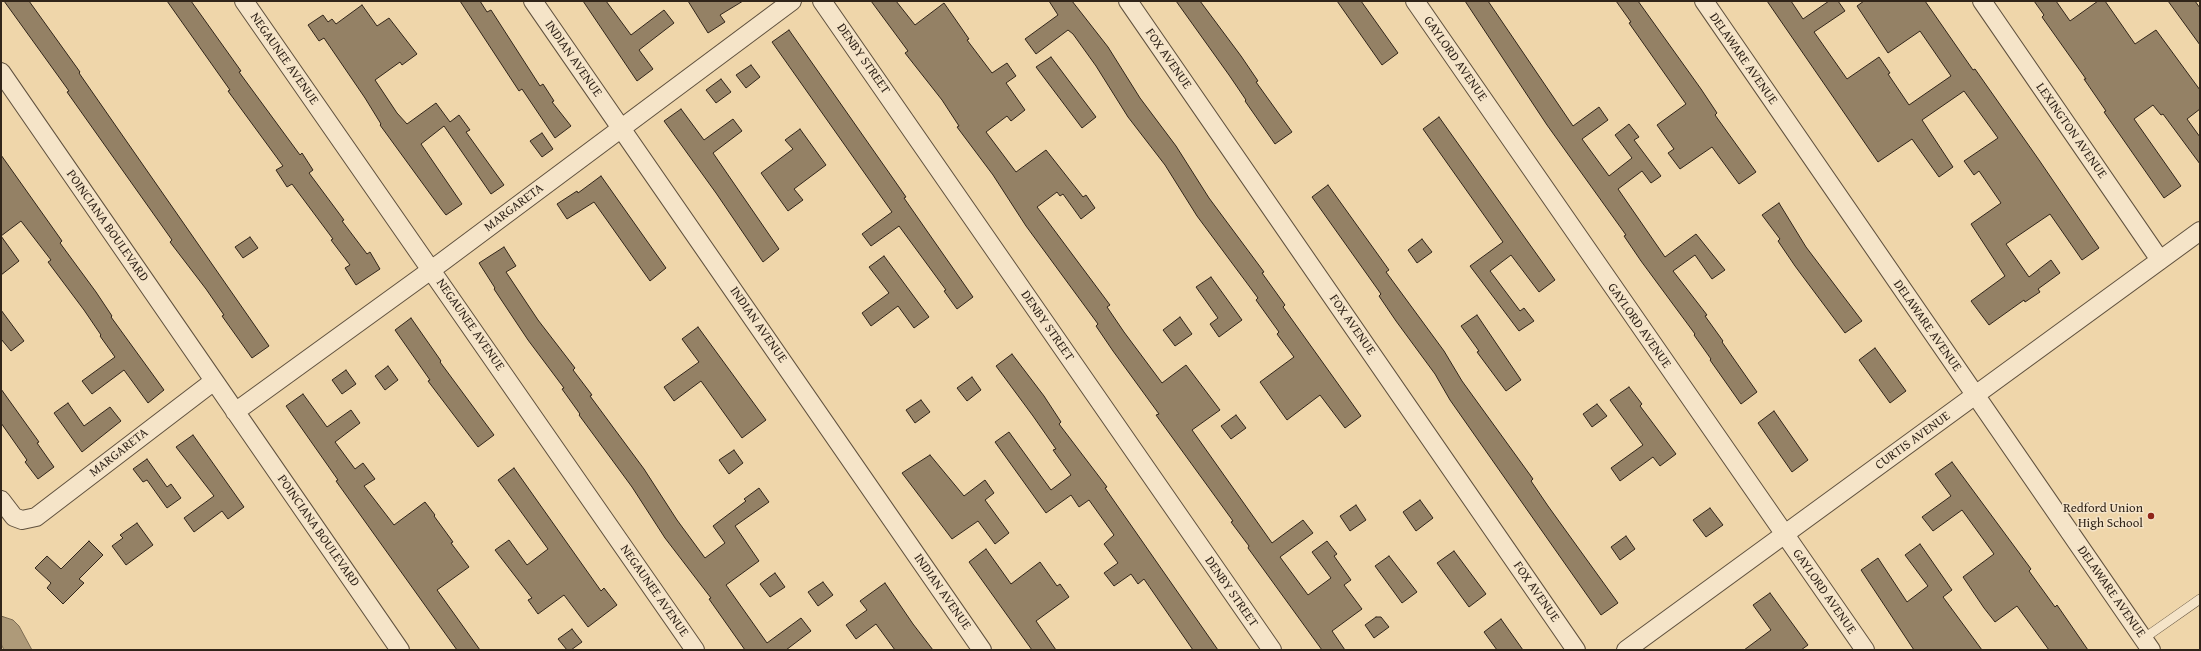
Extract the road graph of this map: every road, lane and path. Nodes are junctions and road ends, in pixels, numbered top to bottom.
1 (244, 1) edge
2 (533, 1) edge
3 (792, 1) edge
4 (822, 1) edge
5 (1128, 1) edge
6 (1415, 1) edge
7 (1704, 1) edge
8 (1982, 1) edge
9 (1, 72) edge
10 (621, 128) junction
11 (2200, 231) edge
12 (2160, 260) junction
13 (431, 270) junction
14 (214, 381) junction
15 (1975, 396) junction
16 (235, 412) junction
17 (1, 500) edge
18 (1784, 534) junction
19 (2200, 599) edge
20 (2147, 644) edge
21 (400, 650) edge
22 (695, 650) edge
23 (982, 650) edge
24 (1272, 650) edge
25 (1576, 650) edge
26 (1626, 650) edge
27 (1865, 650) edge

1 - 13 street, NEGAUNEE AVENUE
2 - 10 street, INDIAN AVENUE
3 - 10 street, MARGARETA
4 - 24 street, DENBY STREET
5 - 25 street, FOX AVENUE
6 - 18 street, GAYLORD AVENUE
7 - 15 street, DELAWARE AVENUE
8 - 12 street, LEXINGTON AVENUE
9 - 14 street, POINCIANA BOULEVARD
10 - 13 street, MARGARETA
10 - 23 street, INDIAN AVENUE
11 - 12 street, CURTIS AVENUE
12 - 15 street, CURTIS AVENUE
13 - 16 street, MARGARETA
13 - 22 street, NEGAUNEE AVENUE
14 - 16 street, POINCIANA BOULEVARD
14 - 17 street, MARGARETA
15 - 18 street, CURTIS AVENUE
15 - 20 street, DELAWARE AVENUE
16 - 21 street, POINCIANA BOULEVARD
18 - 26 street, CURTIS AVENUE
18 - 27 street, GAYLORD AVENUE
19 - 20 lane

